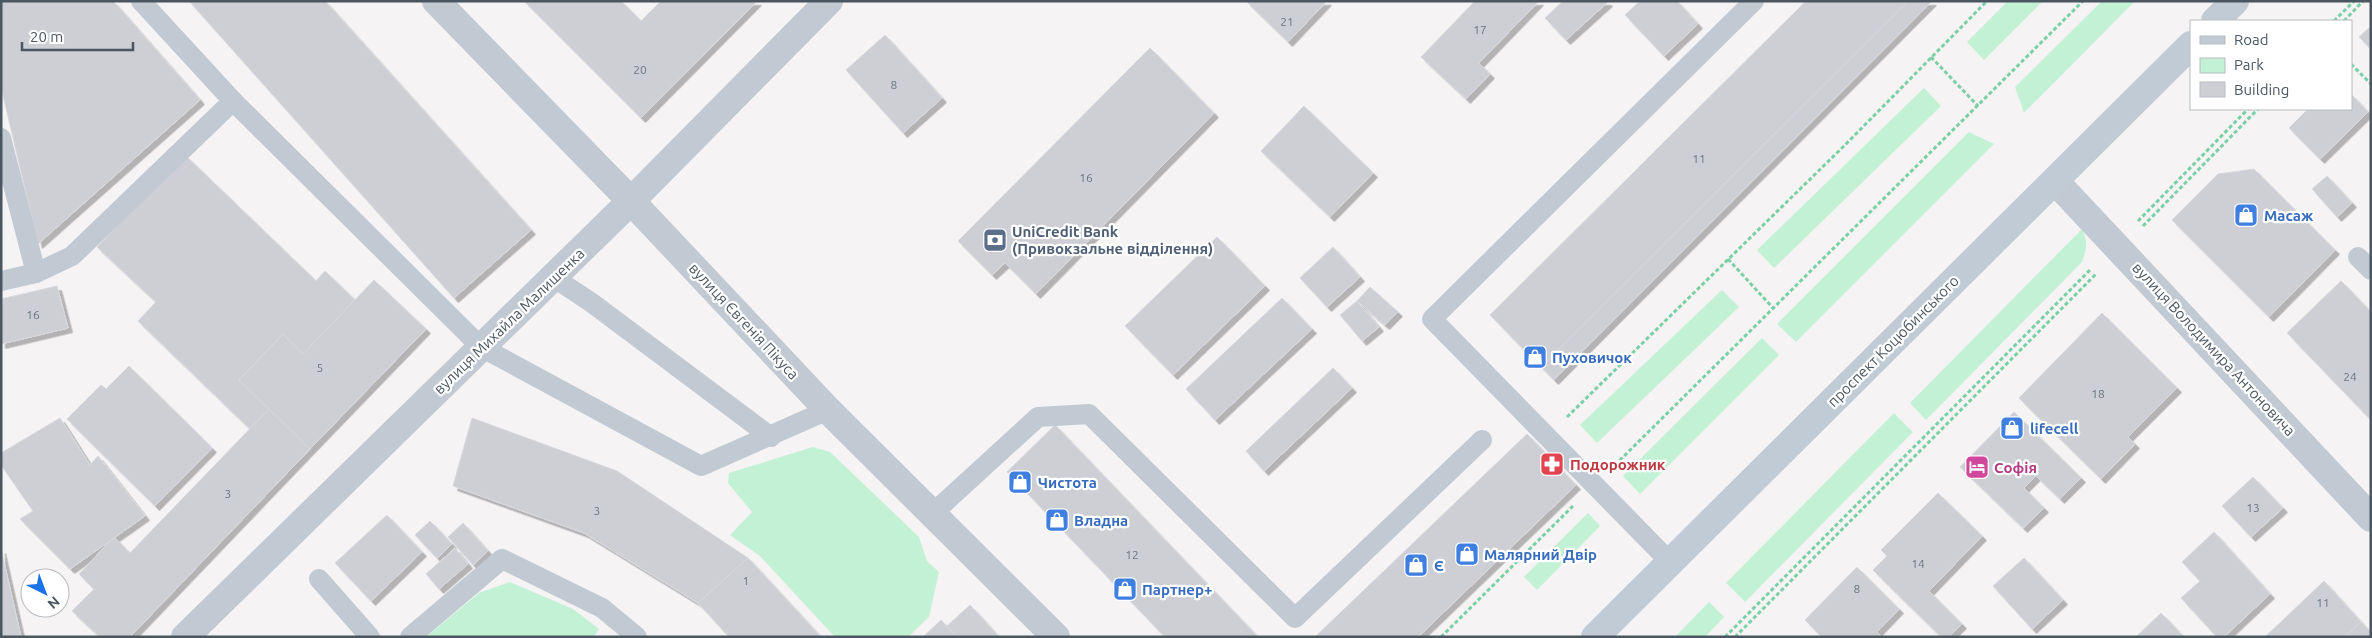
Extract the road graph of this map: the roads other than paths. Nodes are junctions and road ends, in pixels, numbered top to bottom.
1 (141, 1) edge
2 (436, 1) edge
3 (829, 1) edge
4 (1754, 1) edge
5 (2235, 1) edge
6 (2216, 20) edge
7 (2190, 46) edge
8 (233, 101) junction
9 (1, 138) edge
10 (2055, 181) junction
11 (631, 201) junction
12 (36, 273) junction
13 (553, 277) junction
14 (1, 281) edge
15 (481, 347) junction
16 (828, 410) junction
17 (771, 437) junction
18 (1482, 440) dead end
19 (932, 514) junction
20 (2371, 518) edge
21 (1670, 563) junction
22 (319, 579) dead end
23 (185, 637) edge
24 (370, 637) edge
25 (410, 637) edge
26 (637, 637) edge
27 (1056, 637) edge
28 (1595, 637) edge

1 - 8 lane
2 - 11 street, вулиця Євгенія Пікуса
3 - 11 street, вулиця Михайла Малишенка
4 - 21 lane
5 - 6 main road
7 - 10 main road, проспект Коцюбинського
8 - 12 lane
8 - 15 lane
9 - 12 lane
10 - 20 street, вулиця Володимира Антоновича
10 - 21 main road, проспект Коцюбинського
11 - 13 street, вулиця Михайла Малишенка
11 - 16 street, вулиця Євгенія Пікуса
12 - 14 lane
13 - 15 street, вулиця Михайла Малишенка
13 - 17 lane
15 - 17 lane
15 - 23 street, вулиця Михайла Малишенка
16 - 17 lane
16 - 19 street, вулиця Євгенія Пікуса
18 - 19 lane
19 - 27 street, вулиця Євгенія Пікуса
21 - 28 main road, проспект Коцюбинського
22 - 24 lane
25 - 26 lane

